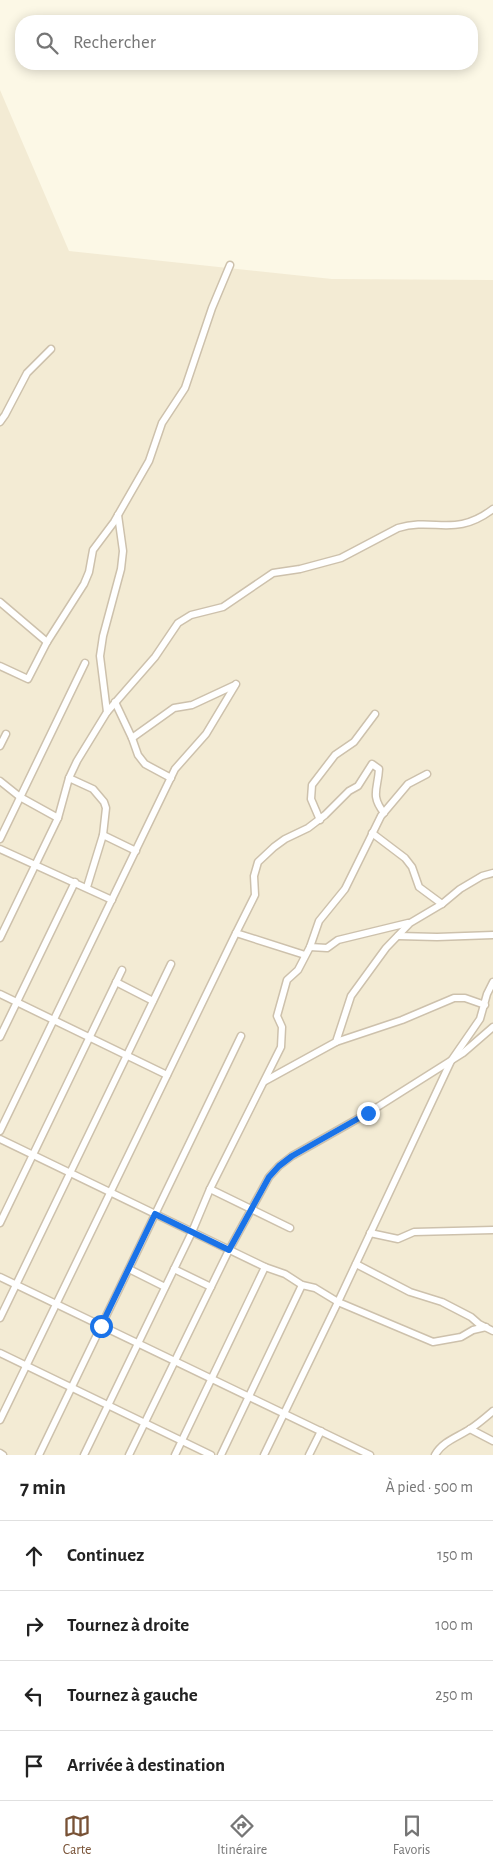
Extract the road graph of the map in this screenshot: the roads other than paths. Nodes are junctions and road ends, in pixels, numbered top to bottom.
1 (230, 265) dead end
2 (51, 349) dead end
3 (0, 422) edge
4 (493, 509) edge
5 (118, 515) junction
6 (0, 602) edge
7 (47, 642) junction
8 (85, 663) dead end
9 (0, 666) edge
10 (115, 702) junction
11 (107, 712) junction
12 (374, 714) dead end
13 (6, 734) dead end
14 (132, 738) junction
15 (0, 746) edge
16 (427, 774) dead end
17 (68, 778) junction
18 (171, 778) junction
19 (0, 781) edge
20 (20, 797) junction
21 (384, 813) junction
22 (58, 818) junction
23 (320, 820) junction
24 (372, 833) junction
25 (103, 835) junction
26 (0, 839) edge
27 (0, 849) edge
28 (136, 851) junction
29 (36, 864) junction
30 (493, 874) edge
31 (75, 882) junction
32 (86, 887) junction
33 (112, 900) junction
34 (442, 904) junction
35 (410, 923) junction
36 (236, 933) junction
37 (398, 936) junction
38 (493, 936) edge
39 (0, 938) edge
40 (310, 947) junction
41 (305, 955) junction
42 (171, 964) dead end
43 (122, 970) dead end
44 (116, 982) junction
45 (493, 982) edge
46 (0, 994) edge
47 (154, 1001) junction
48 (17, 1002) junction
49 (484, 1005) junction
50 (54, 1020) junction
51 (493, 1027) edge
52 (242, 1036) dead end
53 (0, 1037) edge
54 (90, 1037) junction
55 (336, 1042) junction
56 (127, 1055) junction
57 (451, 1061) junction
58 (167, 1075) junction
59 (265, 1081) junction
60 (0, 1131) edge
61 (0, 1140) edge
62 (33, 1155) junction
63 (70, 1173) junction
64 (210, 1189) junction
65 (110, 1192) junction
66 (250, 1209) junction
67 (155, 1214) junction
68 (0, 1223) edge
69 (290, 1228) dead end
70 (493, 1230) edge
71 (192, 1232) junction
72 (370, 1233) junction
73 (229, 1250) junction
74 (356, 1264) junction
75 (266, 1267) junction
76 (129, 1269) junction
77 (174, 1269) junction
78 (0, 1277) edge
79 (16, 1284) junction
80 (302, 1285) junction
81 (166, 1287) junction
82 (211, 1287) junction
83 (338, 1302) junction
84 (56, 1304) junction
85 (0, 1318) edge
86 (101, 1326) junction
87 (486, 1327) junction
88 (493, 1331) edge
89 (138, 1343) junction
90 (0, 1353) edge
91 (175, 1361) junction
92 (26, 1366) junction
93 (212, 1379) junction
94 (71, 1388) junction
95 (249, 1397) junction
96 (108, 1405) junction
97 (493, 1411) edge
98 (284, 1414) junction
99 (0, 1420) edge
100 (145, 1423) junction
101 (470, 1429) junction
102 (320, 1431) junction
103 (182, 1441) junction
104 (493, 1441) edge
105 (39, 1455) edge
106 (84, 1455) edge
107 (129, 1455) edge
108 (175, 1455) edge
109 (211, 1455) edge
110 (221, 1455) edge
111 (264, 1455) edge
112 (309, 1455) edge
113 (370, 1455) edge
114 (435, 1455) edge

1 - 5 street
2 - 3 street
4 - 10 street
5 - 7 street
5 - 11 street
6 - 7 street
7 - 9 street
8 - 20 street
10 - 11 street
10 - 14 street
11 - 17 street
12 - 23 street
13 - 15 street
14 - 18 street
14 - 18 street
16 - 21 street
17 - 22 street
17 - 25 street
18 - 28 street
19 - 20 street
20 - 22 street
20 - 26 street
21 - 23 street
21 - 24 street
22 - 29 street
23 - 36 street
24 - 34 street
24 - 40 street
25 - 28 street
25 - 32 street
27 - 29 street
28 - 33 street
29 - 31 street
29 - 39 street
30 - 34 street
31 - 32 street
31 - 48 street
32 - 33 street
33 - 50 street
34 - 35 street
35 - 37 street
35 - 40 street
36 - 41 street
36 - 58 street
37 - 38 street
37 - 55 street
40 - 41 street
41 - 59 street
42 - 47 street
43 - 44 street
44 - 47 street
44 - 54 street
45 - 49 street
46 - 48 street
47 - 56 street
48 - 50 street
48 - 53 street
49 - 55 street
49 - 57 street
50 - 54 street
50 - 60 street
51 - 57 street
52 - 67 street
54 - 56 street
54 - 62 street
55 - 59 street
56 - 58 street
56 - 63 street
57 - 66 street
57 - 72 street
58 - 65 street
59 - 64 street
61 - 62 street
62 - 63 street
62 - 68 street
63 - 65 street
63 - 79 street
64 - 66 street
64 - 71 street
65 - 67 street
65 - 84 street
66 - 69 street
66 - 73 street
67 - 71 street
67 - 76 street
70 - 72 street
71 - 73 street
71 - 77 street
72 - 74 street
73 - 75 street
73 - 82 street
74 - 83 street
74 - 87 street
75 - 80 street
75 - 93 street
76 - 81 street
76 - 86 street
77 - 81 street
77 - 82 street
78 - 79 street
79 - 84 street
79 - 85 street
80 - 83 street
80 - 95 street
81 - 89 street
82 - 91 street
83 - 87 street
83 - 98 street
84 - 86 street
84 - 92 street
86 - 89 street
86 - 94 street
87 - 88 street
89 - 91 street
89 - 96 street
90 - 92 street
91 - 93 street
91 - 100 street
92 - 94 street
92 - 99 street
93 - 95 street
93 - 103 street
94 - 96 street
94 - 105 street
95 - 98 street
95 - 110 street
96 - 100 street
96 - 106 street
97 - 101 street
98 - 102 street
98 - 111 street
100 - 103 street
100 - 107 street
101 - 104 street
101 - 114 street
102 - 112 street
102 - 113 street
103 - 108 street
103 - 109 street

